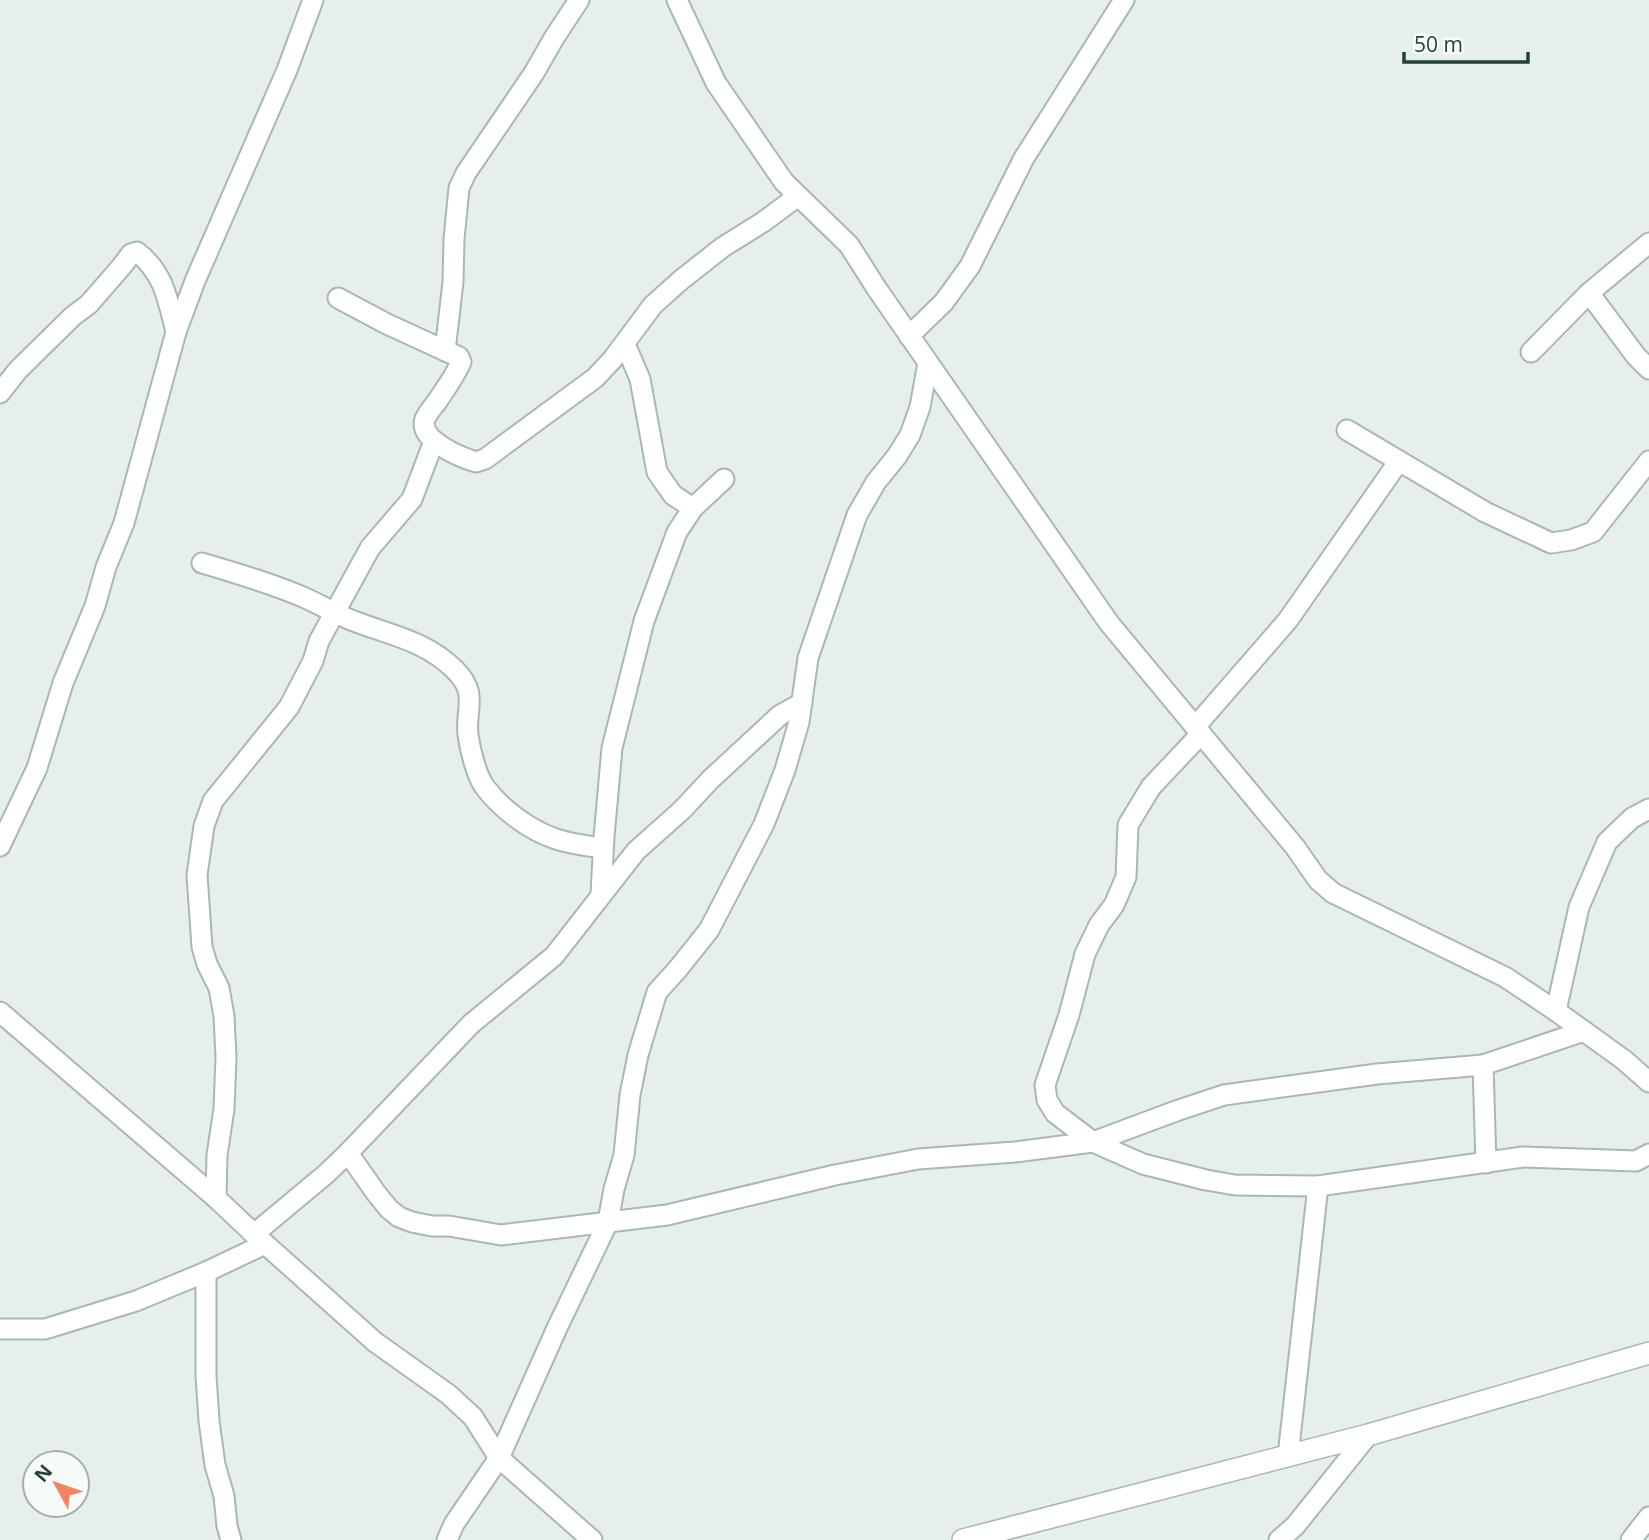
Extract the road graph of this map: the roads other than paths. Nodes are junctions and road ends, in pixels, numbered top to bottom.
1 (313, 0) edge
2 (579, 0) edge
3 (677, 0) edge
4 (1124, 0) edge
5 (798, 195) junction
6 (1649, 243) edge
7 (1589, 293) junction
8 (338, 298) dead end
9 (176, 332) junction
10 (909, 336) junction
11 (625, 344) junction
12 (445, 351) junction
13 (1531, 352) dead end
14 (928, 363) junction
15 (1649, 369) edge
16 (0, 393) edge
17 (1347, 430) dead end
18 (434, 441) junction
19 (1399, 461) junction
20 (1649, 461) edge
21 (724, 479) dead end
22 (693, 508) junction
23 (202, 563) dead end
24 (335, 613) junction
25 (802, 703) junction
26 (1198, 731) junction
27 (1649, 808) edge
28 (0, 846) edge
29 (603, 848) junction
30 (601, 894) junction
31 (1556, 1011) junction
32 (0, 1012) edge
33 (1584, 1031) junction
34 (1483, 1065) junction
35 (1649, 1082) edge
36 (1093, 1142) junction
37 (348, 1153) junction
38 (1649, 1154) edge
39 (1486, 1163) junction
40 (1318, 1186) junction
41 (216, 1198) junction
42 (608, 1223) junction
43 (260, 1239) junction
44 (206, 1272) junction
45 (0, 1329) edge
46 (1649, 1353) edge
47 (1368, 1435) junction
48 (1288, 1456) junction
49 (499, 1458) junction
50 (1649, 1517) edge
51 (231, 1540) edge
52 (447, 1540) edge
53 (592, 1540) edge
54 (963, 1540) edge
55 (1279, 1540) edge
56 (1631, 1540) edge

1 - 9 street
2 - 12 street
3 - 5 street
4 - 10 street
5 - 10 street
5 - 11 street
6 - 7 street
7 - 13 street
7 - 15 street
8 - 12 street
9 - 16 street
9 - 28 street
10 - 14 street
11 - 18 street
11 - 22 street
12 - 18 street
14 - 25 street
14 - 26 street
17 - 19 street
18 - 24 street
19 - 20 street
19 - 26 street
21 - 22 street
22 - 29 street
23 - 24 street
24 - 29 street
24 - 41 street
25 - 30 street
25 - 42 street
26 - 31 street
26 - 36 street
27 - 31 street
29 - 30 street
30 - 37 street
31 - 33 street
32 - 41 street
33 - 34 street
33 - 35 street
34 - 36 street
34 - 39 street
36 - 40 street
36 - 42 street
37 - 42 street
37 - 43 street
38 - 39 street
39 - 40 street
40 - 48 street
41 - 43 street
42 - 49 street
43 - 44 street
43 - 49 street
44 - 45 street
44 - 51 street
46 - 47 street
47 - 48 street
47 - 55 street
48 - 54 street
49 - 52 street
49 - 53 street
50 - 56 street

